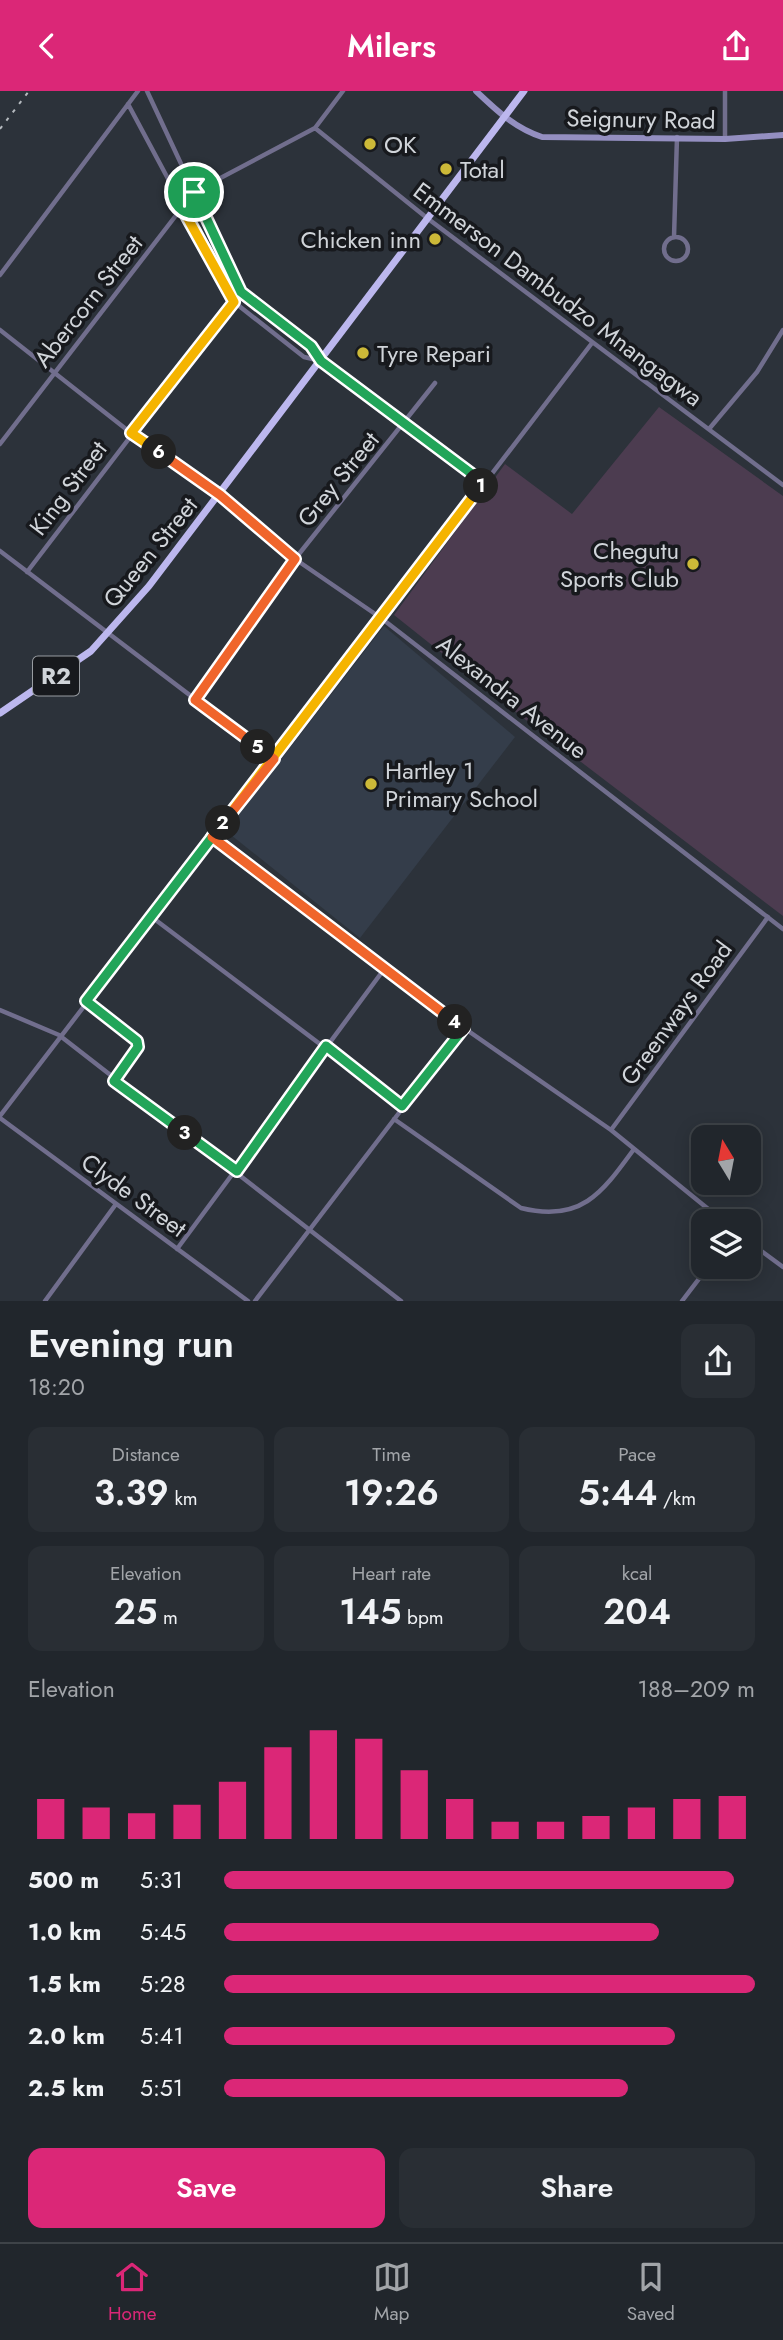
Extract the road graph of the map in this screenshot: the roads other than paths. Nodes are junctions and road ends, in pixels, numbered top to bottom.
1 (138, 91) edge
2 (146, 91) edge
3 (343, 91) edge
4 (477, 91) edge
5 (524, 91) edge
6 (725, 91) edge
7 (128, 104) junction
8 (504, 117) junction
9 (315, 128) junction
10 (783, 135) edge
11 (677, 137) junction
12 (724, 139) junction
13 (194, 192) junction
14 (182, 208) junction
15 (427, 218) junction
16 (674, 237) junction
17 (0, 275) edge
18 (241, 292) junction
19 (234, 302) junction
20 (0, 330) edge
21 (783, 330) edge
22 (592, 343) junction
23 (321, 361) junction
24 (56, 371) junction
25 (435, 383) dead end
26 (406, 423) junction
27 (709, 429) junction
28 (131, 433) junction
29 (0, 444) edge
30 (484, 483) junction
31 (783, 485) edge
32 (220, 495) junction
33 (0, 551) edge
34 (295, 559) junction
35 (27, 572) junction
36 (381, 618) junction
37 (108, 635) junction
38 (195, 700) junction
39 (0, 713) edge
40 (274, 759) junction
41 (212, 837) junction
42 (768, 917) junction
43 (153, 918) junction
44 (783, 929) edge
45 (385, 968) junction
46 (86, 1001) junction
47 (0, 1010) edge
48 (464, 1028) junction
49 (59, 1035) junction
50 (326, 1046) junction
51 (114, 1081) junction
52 (402, 1106) junction
53 (0, 1117) edge
54 (394, 1119) junction
55 (611, 1130) junction
56 (634, 1149) junction
57 (237, 1171) junction
58 (116, 1204) junction
59 (708, 1209) edge
60 (310, 1230) junction
61 (177, 1249) junction
62 (761, 1251) edge
63 (783, 1267) edge
64 (699, 1279) edge
65 (45, 1300) edge
66 (248, 1300) edge
67 (255, 1300) edge
68 (401, 1300) edge
69 (682, 1300) edge

1 - 7 street
2 - 13 street
3 - 9 street, Abercorn Street
4 - 8 main road, Seignury Road
5 - 8 highway, R2
6 - 12 street
7 - 14 street
7 - 17 street
8 - 11 main road, Seignury Road
8 - 15 highway, Queen Street / R2
9 - 13 street, Abercorn Street
9 - 15 street, Emmerson Dambudzo Mnangagwa
10 - 12 main road, Seignury Road
11 - 12 main road, Seignury Road
11 - 16 street
13 - 14 street, Abercorn Street
13 - 18 street
14 - 19 street
14 - 24 street, Abercorn Street
15 - 22 street, Emmerson Dambudzo Mnangagwa
15 - 23 highway, Queen Street / R2
16 - 16 street
18 - 19 street, King Street
18 - 23 street
19 - 23 street
19 - 28 street, King Street
20 - 24 street, Alexandra Avenue
21 - 27 street
22 - 27 street, Emmerson Dambudzo Mnangagwa
22 - 30 street
23 - 26 street
23 - 32 highway, Queen Street / R2
24 - 28 street, Alexandra Avenue
24 - 29 street, Abercorn Street
25 - 26 street, Grey Street
26 - 30 street
26 - 34 street, Grey Street
27 - 31 street, Emmerson Dambudzo Mnangagwa
28 - 32 street, Alexandra Avenue
28 - 35 street, King Street
30 - 36 street
32 - 34 street, Alexandra Avenue
32 - 37 highway, Queen Street / R2
33 - 35 street
34 - 36 street, Alexandra Avenue
34 - 38 street, Grey Street
35 - 37 street
36 - 40 street
36 - 42 street, Alexandra Avenue
37 - 38 street
37 - 39 highway, Queen Street / R2
38 - 40 street
40 - 41 street
41 - 43 street
41 - 45 street
42 - 44 street, Alexandra Avenue
42 - 55 street, Greenways Road
43 - 46 street
43 - 50 street
45 - 48 street
45 - 50 street
46 - 49 street
46 - 51 street
47 - 49 street
48 - 52 street
48 - 55 street
49 - 51 street
49 - 53 street
50 - 52 street
50 - 57 street
51 - 57 street
52 - 54 street
53 - 58 street, Clyde Street
54 - 56 street
54 - 60 street
55 - 56 street
56 - 59 street
57 - 60 street
57 - 61 street
58 - 61 street, Clyde Street
58 - 65 street
60 - 67 street
60 - 68 street
61 - 66 street, Clyde Street
62 - 63 street
64 - 69 street

